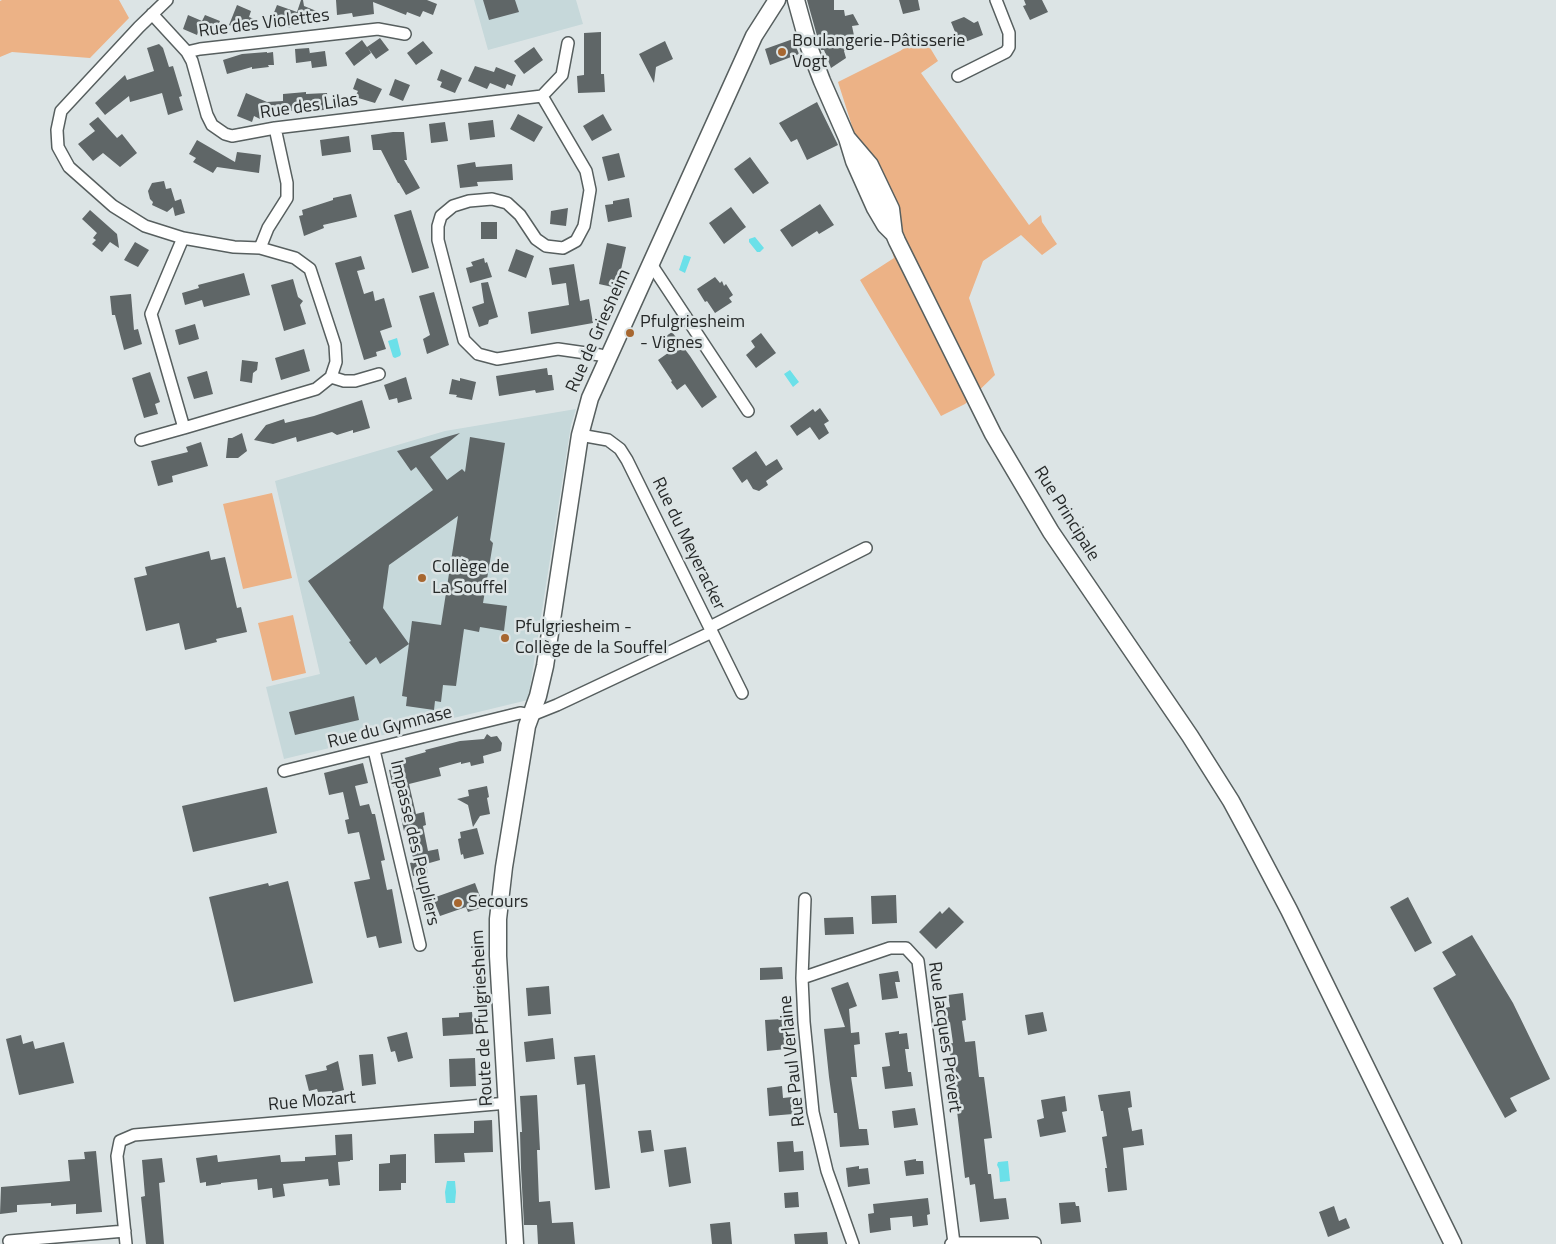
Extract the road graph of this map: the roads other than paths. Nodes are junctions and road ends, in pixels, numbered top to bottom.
1 (167, 0) edge
2 (777, 0) edge
3 (796, 0) edge
4 (996, 0) edge
5 (152, 14) junction
6 (405, 34) dead end
7 (568, 43) dead end
8 (187, 52) junction
9 (958, 76) dead end
10 (542, 96) junction
11 (275, 128) junction
12 (183, 238) junction
13 (260, 248) junction
14 (651, 264) junction
15 (608, 358) junction
16 (379, 374) dead end
17 (331, 377) junction
18 (748, 411) dead end
19 (184, 428) junction
20 (580, 435) junction
21 (141, 440) dead end
22 (866, 548) dead end
23 (711, 630) junction
24 (742, 693) dead end
25 (534, 709) junction
26 (374, 750) junction
27 (284, 771) dead end
28 (805, 899) dead end
29 (420, 945) dead end
30 (802, 978) junction
31 (508, 1103) junction
32 (125, 1231) junction
33 (9, 1241) dead end
34 (952, 1243) edge
35 (1035, 1243) edge
36 (126, 1244) edge
37 (515, 1244) edge
38 (853, 1244) edge
39 (1453, 1244) edge

1 - 5 street
2 - 14 main road, Rue de Griesheim
3 - 39 main road, Rue Principale
4 - 9 street
5 - 8 street, Rue des Lilas
5 - 12 street
6 - 8 street, Rue des Violettes
7 - 10 street
8 - 11 street, Rue des Lilas
10 - 11 street, Rue des Lilas
10 - 15 street
11 - 13 street
12 - 13 street
12 - 19 street
13 - 17 street
14 - 15 main road, Rue de Griesheim
14 - 18 street
15 - 20 main road, Rue de Griesheim
16 - 17 street
17 - 19 street
19 - 21 street
20 - 23 street, Rue du Meyeracker
20 - 25 main road, Rue de Griesheim
22 - 23 street, Rue du Gymnase
23 - 24 street, Rue du Meyeracker
23 - 25 street, Rue du Gymnase
25 - 26 street, Rue du Gymnase
25 - 31 main road, Route de Pfulgriesheim
26 - 27 street, Rue du Gymnase
26 - 29 street, Impasse des Peupliers
28 - 30 street, Rue Paul Verlaine
30 - 34 street, Rue Jacques Prévert
30 - 38 street, Rue Paul Verlaine
31 - 32 street, Rue Mozart
31 - 37 main road, Route de Pfulgriesheim
32 - 33 street
32 - 36 street
34 - 35 street

